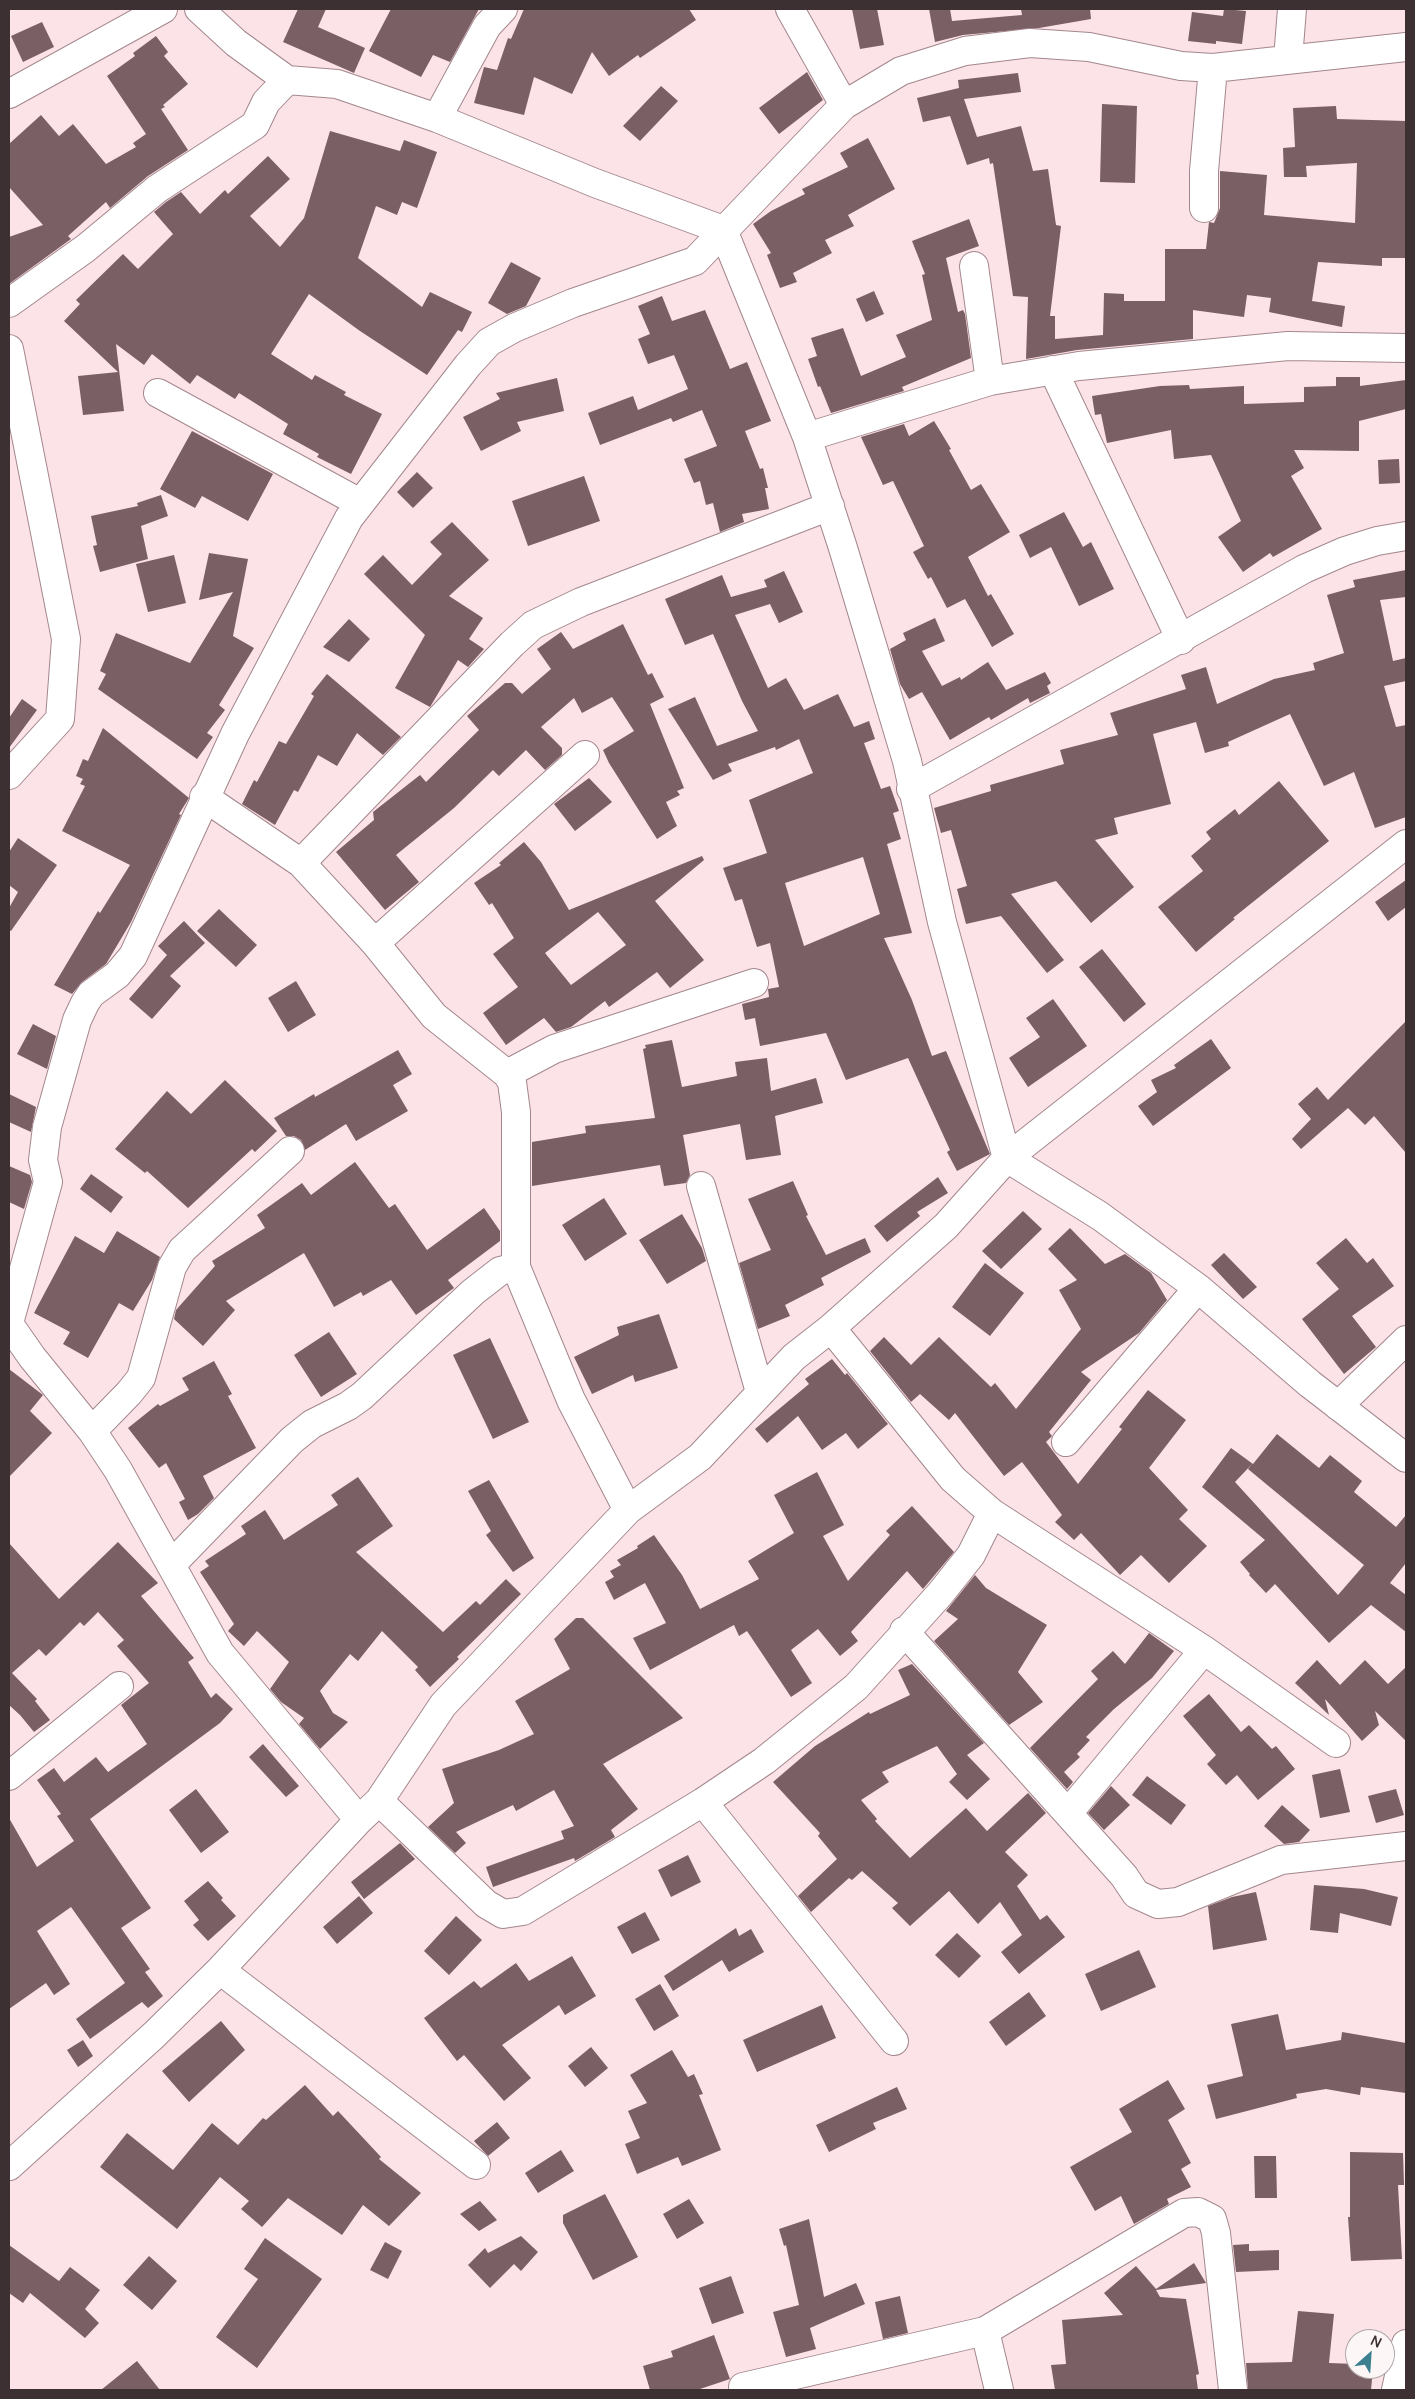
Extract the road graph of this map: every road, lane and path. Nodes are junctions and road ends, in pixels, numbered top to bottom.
1 (163, 9) edge
2 (199, 9) edge
3 (503, 9) edge
4 (790, 9) edge
5 (1292, 9) edge
6 (1406, 47) edge
7 (1288, 59) junction
8 (1213, 68) junction
9 (287, 80) junction
10 (9, 94) edge
11 (844, 105) junction
12 (437, 118) junction
13 (1204, 208) dead end
14 (723, 230) junction
15 (974, 266) dead end
16 (9, 303) edge
17 (1406, 348) edge
18 (9, 350) edge
19 (1054, 370) junction
20 (990, 382) junction
21 (158, 393) dead end
22 (807, 437) junction
23 (360, 503) junction
24 (830, 506) junction
25 (1406, 536) edge
26 (1181, 640) junction
27 (585, 755) dead end
28 (9, 775) edge
29 (911, 788) junction
30 (204, 797) junction
31 (1406, 844) edge
32 (301, 863) junction
33 (375, 943) junction
34 (754, 983) dead end
35 (507, 1074) junction
36 (290, 1151) dead end
37 (1007, 1158) junction
38 (701, 1186) dead end
39 (516, 1267) junction
40 (1198, 1288) junction
41 (9, 1323) edge
42 (831, 1328) junction
43 (1406, 1340) edge
44 (760, 1392) junction
45 (1338, 1406) junction
46 (92, 1431) junction
47 (1066, 1442) dead end
48 (1406, 1458) edge
49 (628, 1510) junction
50 (992, 1513) junction
51 (171, 1565) junction
52 (904, 1631) junction
53 (1204, 1650) junction
54 (119, 1686) dead end
55 (1336, 1743) dead end
56 (9, 1776) edge
57 (379, 1801) junction
58 (703, 1802) junction
59 (1068, 1814) junction
60 (358, 1820) junction
61 (1406, 1846) edge
62 (220, 1970) junction
63 (894, 2042) dead end
64 (476, 2165) dead end
65 (9, 2166) edge
66 (985, 2331) junction
67 (1406, 2344) edge
68 (742, 2387) dead end
69 (999, 2390) edge
70 (1232, 2390) edge
71 (1396, 2390) edge

1 - 10 street
2 - 9 street
3 - 12 street
4 - 11 street
5 - 7 street
6 - 7 street
7 - 8 street
8 - 11 street
8 - 13 street
9 - 12 street
9 - 16 street
11 - 14 street
12 - 14 street
14 - 22 street
14 - 23 street
15 - 20 street
17 - 19 street
18 - 28 street
19 - 20 street
19 - 26 street
20 - 22 street
21 - 23 street
22 - 24 street
23 - 30 street
24 - 29 street
24 - 32 street
25 - 26 street
26 - 29 street
27 - 33 street
29 - 37 street
30 - 32 street
30 - 41 street
31 - 37 street
32 - 33 street
33 - 35 street
34 - 35 street
35 - 39 street
36 - 46 street
37 - 40 street
37 - 42 street
38 - 44 street
39 - 49 street
39 - 51 street
40 - 45 street
40 - 47 street
41 - 46 street
42 - 44 street
42 - 50 street
43 - 45 street
44 - 49 street
45 - 48 street
46 - 51 street
49 - 57 street
50 - 52 street
50 - 53 street
51 - 60 street
52 - 58 street
52 - 59 street
53 - 55 street
53 - 59 street
54 - 56 street
57 - 58 street
57 - 60 street
58 - 63 street
59 - 61 street
60 - 62 street
62 - 64 street
62 - 65 street
66 - 68 street
66 - 69 street
66 - 70 street
67 - 71 street

